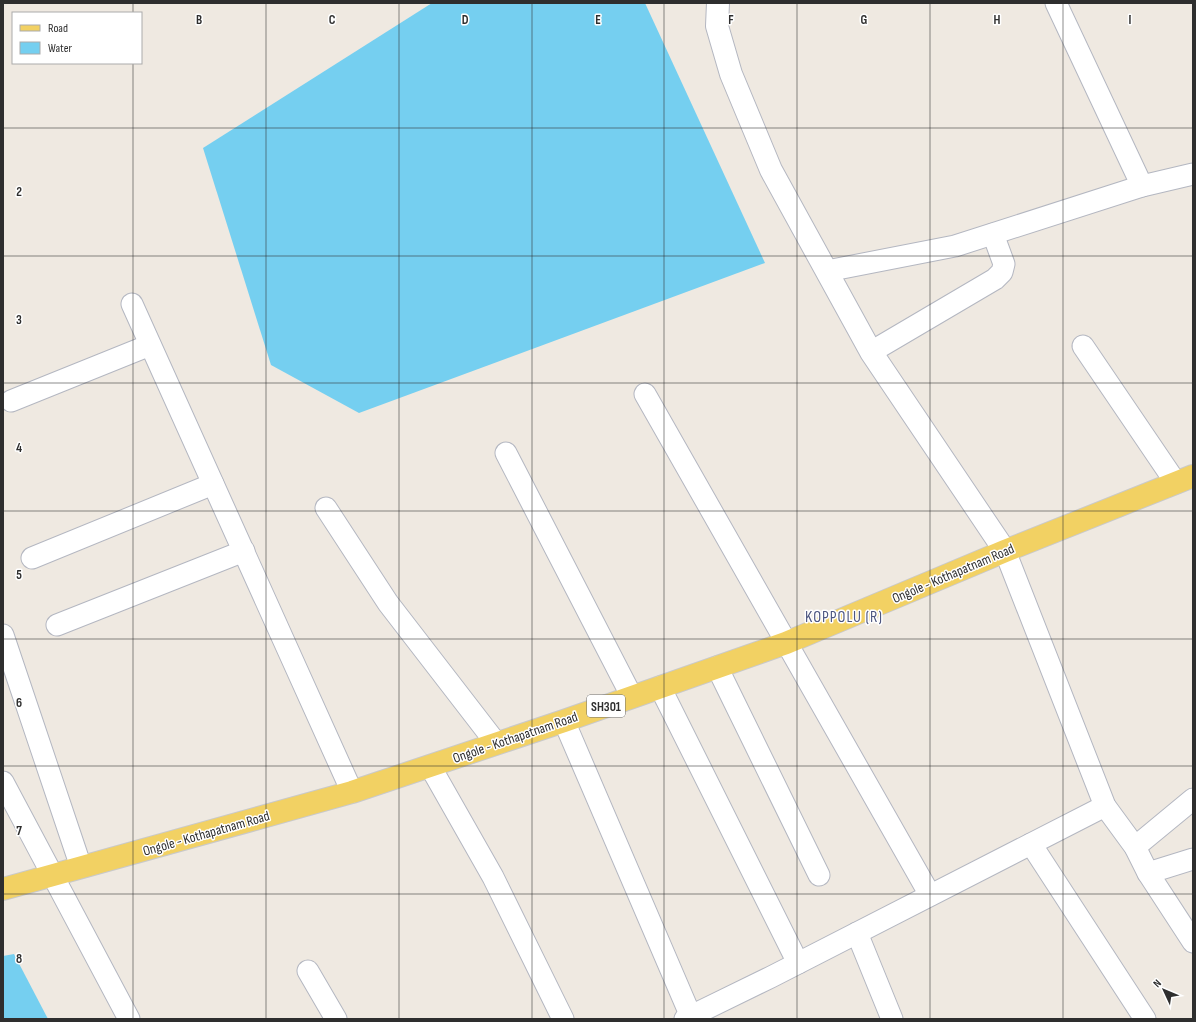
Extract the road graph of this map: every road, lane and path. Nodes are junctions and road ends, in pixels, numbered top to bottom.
1 (718, 3) edge
2 (1056, 3) edge
3 (1193, 174) edge
4 (1142, 186) junction
5 (993, 234) junction
6 (826, 271) junction
7 (132, 304) dead end
8 (150, 345) junction
9 (1083, 346) dead end
10 (871, 352) junction
11 (645, 394) dead end
12 (12, 401) dead end
13 (506, 453) dead end
14 (1185, 480) edge
15 (213, 484) junction
16 (326, 508) dead end
17 (244, 551) junction
18 (1005, 551) junction
19 (32, 558) dead end
20 (58, 625) dead end
21 (3, 635) edge
22 (786, 643) junction
23 (717, 667) junction
24 (660, 687) junction
25 (632, 697) junction
26 (564, 720) junction
27 (496, 743) junction
28 (430, 766) junction
29 (3, 782) edge
30 (352, 792) junction
31 (1193, 799) edge
32 (1105, 806) junction
33 (1031, 844) junction
34 (1135, 847) junction
35 (1193, 859) edge
36 (81, 867) junction
37 (1148, 873) junction
38 (819, 875) dead end
39 (52, 876) junction
40 (3, 889) edge
41 (930, 895) junction
42 (857, 933) junction
43 (1193, 942) edge
44 (798, 963) junction
45 (308, 971) dead end
46 (689, 1018) edge
47 (130, 1019) edge
48 (336, 1019) edge
49 (563, 1019) edge
50 (892, 1019) edge
51 (1145, 1019) edge

1 - 6 street
2 - 4 street
3 - 4 street
4 - 5 street
5 - 6 street
5 - 10 street
6 - 10 street
7 - 8 street
8 - 12 street
8 - 15 street
9 - 14 street
10 - 18 street
11 - 22 street
13 - 25 street
14 - 18 main road, Ongole - Kothapatnam Road / SH301
15 - 17 street
15 - 19 street
16 - 27 street
17 - 20 street
17 - 30 street
18 - 22 main road, Ongole - Kothapatnam Road / SH301
18 - 32 street
21 - 36 street
22 - 23 main road, Ongole - Kothapatnam Road / SH301
22 - 41 street
23 - 24 main road, Ongole - Kothapatnam Road / SH301
23 - 38 street
24 - 25 main road, Ongole - Kothapatnam Road / SH301
24 - 44 street
25 - 26 main road, Ongole - Kothapatnam Road / SH301
26 - 27 main road, Ongole - Kothapatnam Road / SH301
26 - 46 street
27 - 28 main road, Ongole - Kothapatnam Road / SH301
28 - 30 main road, Ongole - Kothapatnam Road / SH301
28 - 49 street
29 - 39 street
30 - 36 main road, Ongole - Kothapatnam Road / SH301
31 - 34 street
32 - 33 street
32 - 34 street
33 - 41 street
33 - 51 street
34 - 37 street
35 - 37 street
36 - 39 main road, Ongole - Kothapatnam Road / SH301
37 - 43 street
39 - 40 main road, Ongole - Kothapatnam Road / SH301
39 - 47 street
41 - 42 street
42 - 44 street
42 - 50 street
44 - 46 street
45 - 48 street

